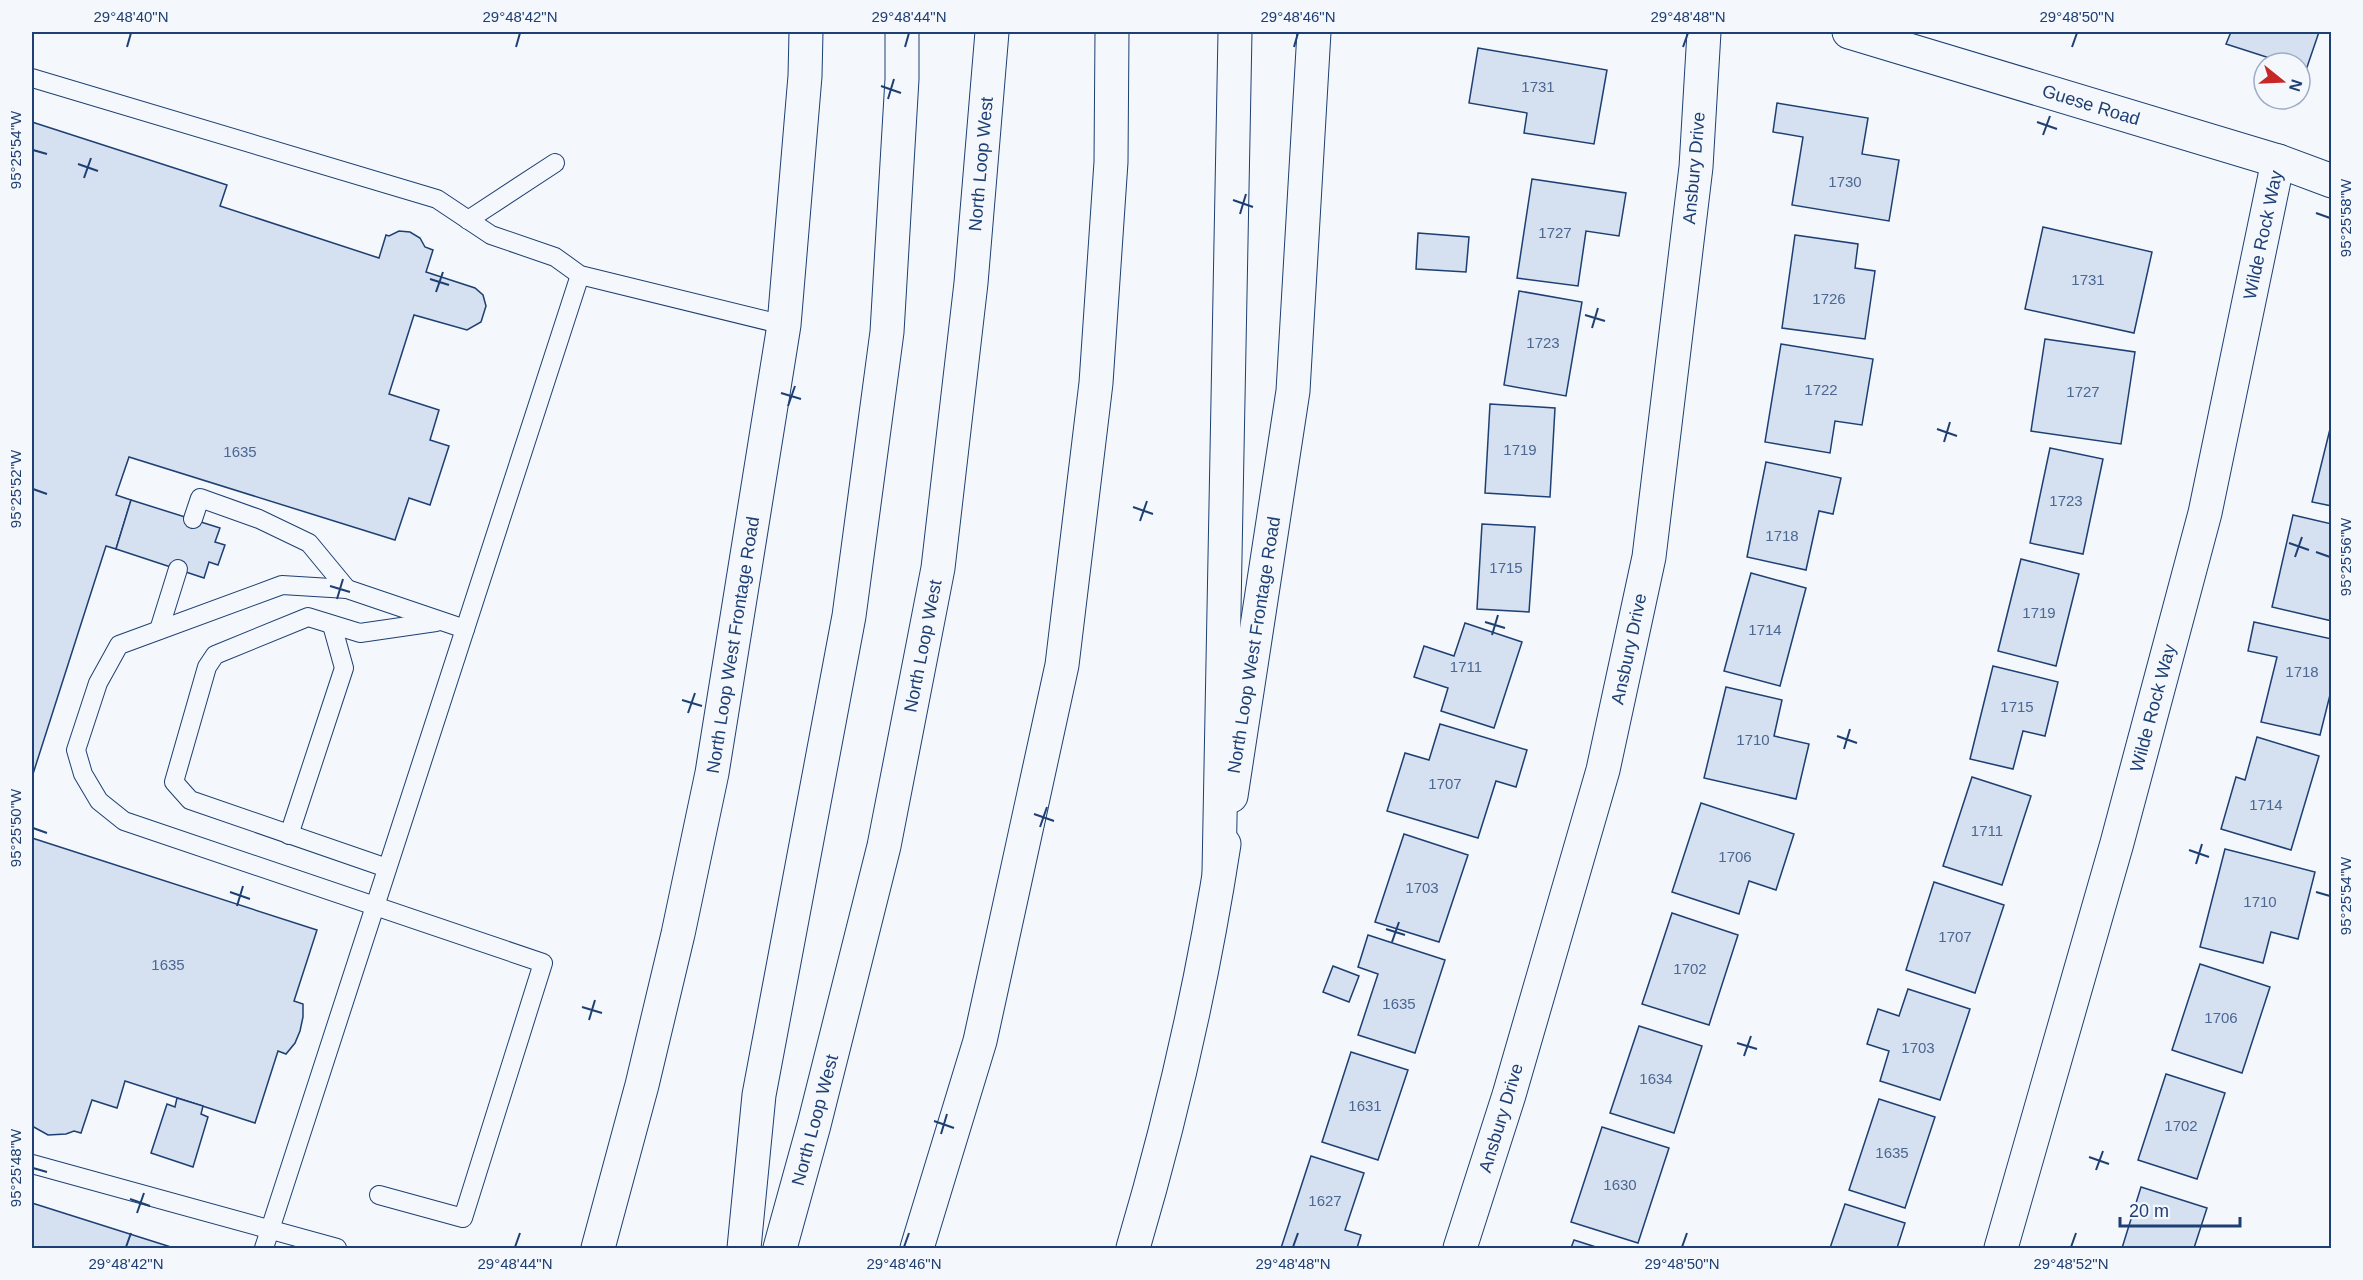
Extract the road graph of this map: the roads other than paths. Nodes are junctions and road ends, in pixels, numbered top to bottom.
1 (806, 32) edge
2 (902, 32) edge
3 (992, 32) edge
4 (1112, 32) edge
5 (1235, 32) edge
6 (1314, 32) edge
7 (1704, 32) edge
8 (1849, 32) edge
9 (32, 78) edge
10 (2278, 162) junction
11 (555, 163) dead end
12 (2331, 181) edge
13 (468, 220) junction
14 (580, 275) junction
15 (784, 325) junction
16 (193, 519) dead end
17 (178, 569) dead end
18 (347, 589) junction
19 (441, 621) junction
20 (332, 625) junction
21 (465, 629) junction
22 (159, 630) junction
23 (289, 835) junction
24 (387, 868) junction
25 (1220, 872) junction
26 (375, 906) junction
27 (32, 1164) edge
28 (379, 1195) dead end
29 (270, 1230) junction
30 (264, 1248) edge
31 (337, 1248) edge
32 (598, 1248) edge
33 (744, 1248) edge
34 (780, 1248) edge
35 (917, 1248) edge
36 (1133, 1248) edge
37 (1460, 1248) edge
38 (2001, 1248) edge

1 - 15 main road, North Loop West Frontage Road
2 - 33 main road
3 - 34 main road, North Loop West
4 - 35 main road
5 - 25 main road
6 - 25 main road, North Loop West Frontage Road
7 - 37 main road, Ansbury Drive
8 - 10 main road, Guese Road
9 - 13 lane
10 - 12 main road, Guese Road
10 - 38 main road, Wilde Rock Way
11 - 13 lane
13 - 14 lane
14 - 15 lane
14 - 21 lane
15 - 32 main road, North Loop West Frontage Road
16 - 18 lane
17 - 22 lane
18 - 19 lane
18 - 22 lane
19 - 20 lane
19 - 21 lane
20 - 23 lane
20 - 23 lane
21 - 24 lane
22 - 26 lane
23 - 24 lane
24 - 26 lane
25 - 36 main road, North Loop West Frontage Road
26 - 28 lane
26 - 29 lane
27 - 29 lane
29 - 30 lane
29 - 31 lane

